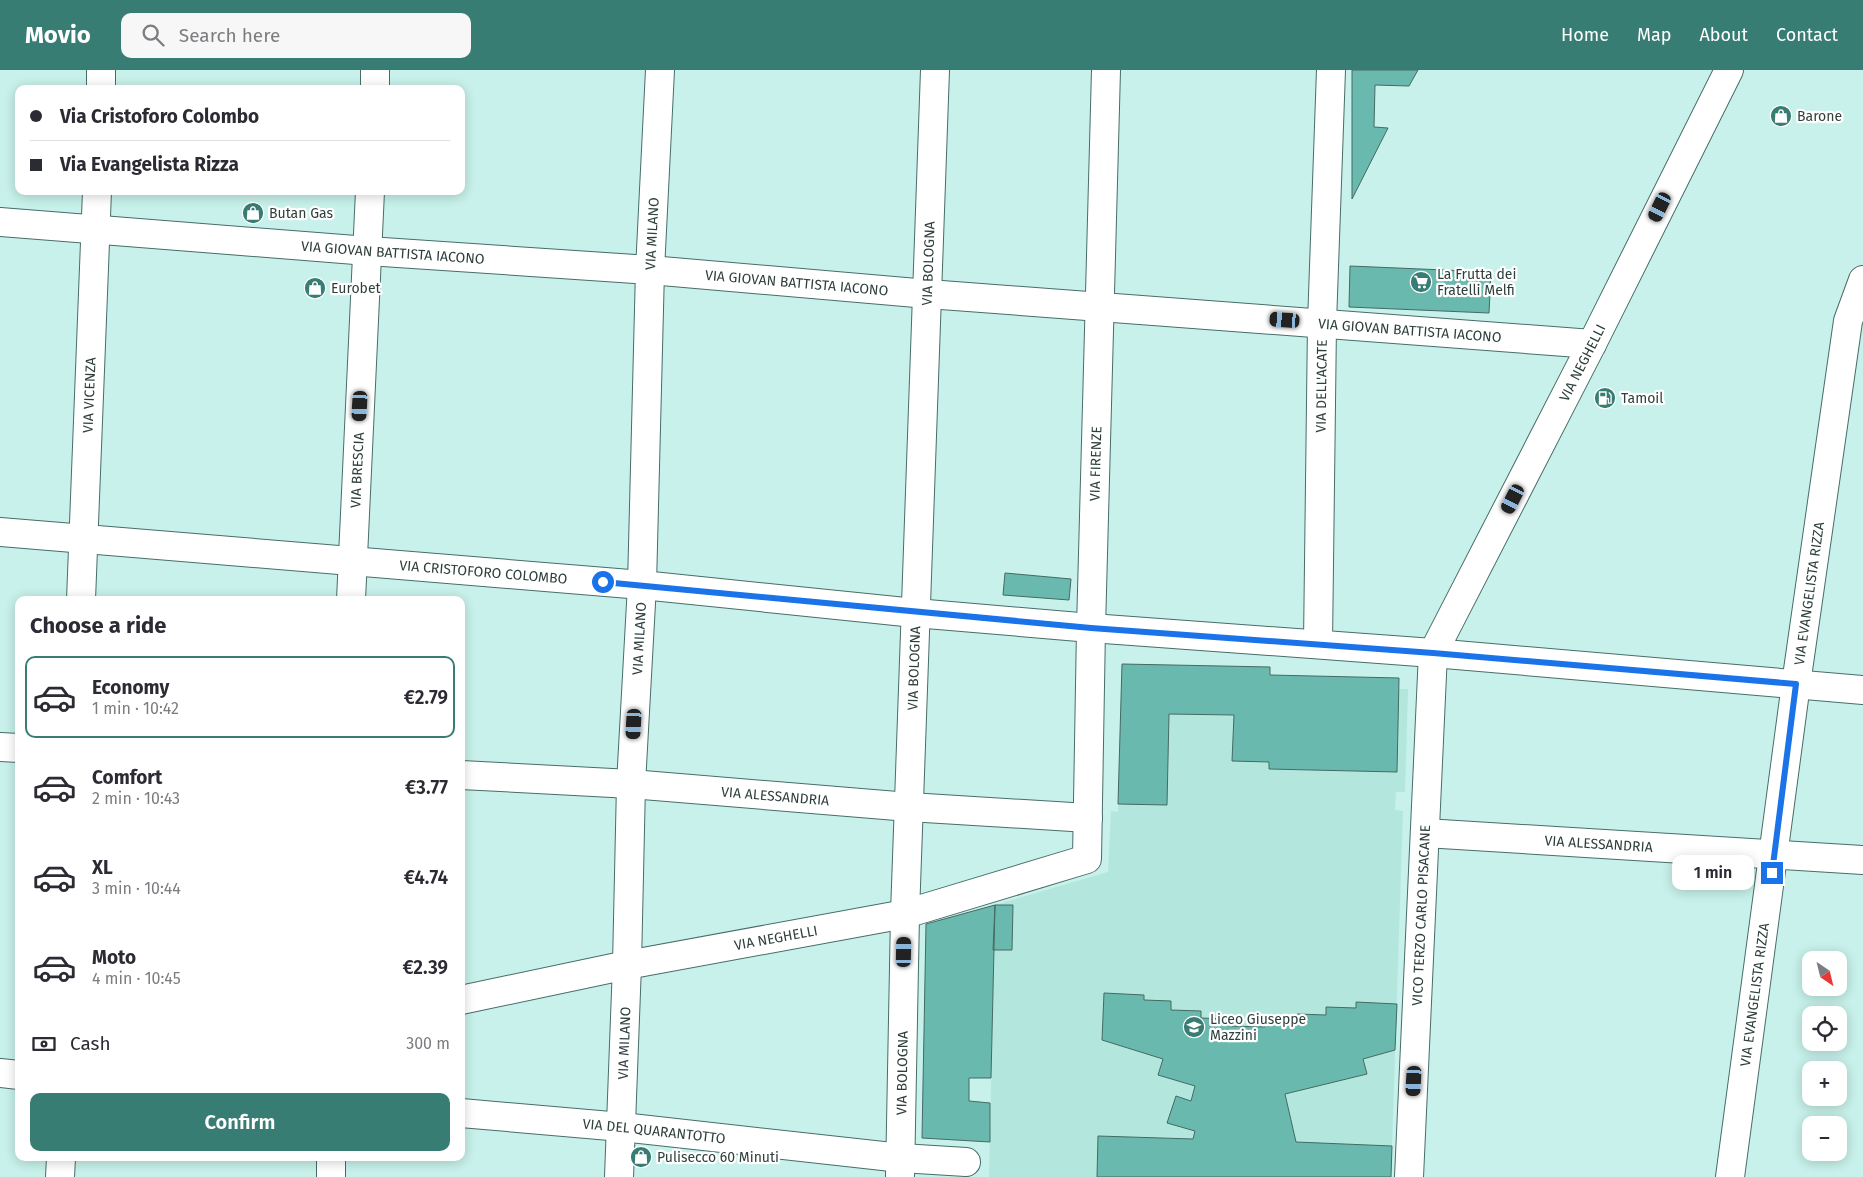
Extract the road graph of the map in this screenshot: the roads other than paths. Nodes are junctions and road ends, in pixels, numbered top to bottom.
1 (101, 70) edge
2 (375, 70) edge
3 (660, 70) edge
4 (935, 70) edge
5 (1106, 70) edge
6 (1331, 70) edge
7 (1729, 70) edge
8 (101, 85) edge
9 (375, 85) edge
10 (97, 195) edge
11 (370, 195) edge
12 (0, 222) edge
13 (96, 230) junction
14 (368, 251) junction
15 (650, 270) junction
16 (1863, 280) edge
17 (928, 294) junction
18 (1101, 306) junction
19 (1322, 323) junction
20 (1592, 344) junction
21 (0, 532) edge
22 (83, 539) junction
23 (352, 561) junction
24 (642, 585) junction
25 (81, 596) edge
26 (351, 596) edge
27 (915, 612) junction
28 (1091, 628) junction
29 (1318, 644) junction
30 (1433, 653) junction
31 (1796, 684) junction
32 (1863, 690) edge
33 (0, 747) edge
34 (15, 748) edge
35 (465, 775) edge
36 (631, 784) junction
37 (909, 807) junction
38 (1088, 818) junction
39 (1425, 833) junction
40 (1775, 854) junction
41 (1087, 859) joint
42 (1863, 860) edge
43 (905, 914) junction
44 (628, 965) junction
45 (465, 999) edge
46 (0, 1073) edge
47 (15, 1075) edge
48 (465, 1113) edge
49 (622, 1127) junction
50 (61, 1161) edge
51 (332, 1161) edge
52 (966, 1162) dead end
53 (900, 1168) edge
54 (60, 1177) edge
55 (331, 1177) edge
56 (619, 1177) edge
57 (1409, 1177) edge
58 (1730, 1177) edge

1 - 8 street
2 - 9 street
3 - 15 street, VIA MILANO
4 - 17 street, VIA BOLOGNA
5 - 18 street, VIA FIRENZE
6 - 19 street, VIA DELL'ACATE
7 - 20 street, VIA NEGHELLI
10 - 13 street, VIA VICENZA
11 - 14 street, VIA BRESCIA
12 - 13 street, VIA GIOVAN BATTISTA IACONO
13 - 14 street, VIA GIOVAN BATTISTA IACONO
13 - 22 street, VIA VICENZA
14 - 15 street, VIA GIOVAN BATTISTA IACONO
14 - 23 street, VIA BRESCIA
15 - 17 street, VIA GIOVAN BATTISTA IACONO
15 - 24 street, VIA MILANO
16 - 31 street, VIA EVANGELISTA RIZZA
17 - 18 street, VIA GIOVAN BATTISTA IACONO
17 - 27 street, VIA BOLOGNA
18 - 19 street, VIA GIOVAN BATTISTA IACONO
18 - 28 street, VIA FIRENZE
19 - 20 street, VIA GIOVAN BATTISTA IACONO
19 - 29 street, VIA DELL'ACATE
20 - 30 street, VIA NEGHELLI
21 - 22 street, VIA CRISTOFORO COLOMBO
22 - 23 street, VIA CRISTOFORO COLOMBO
22 - 25 street, VIA VICENZA
23 - 24 street, VIA CRISTOFORO COLOMBO
23 - 26 street, VIA BRESCIA
24 - 27 street, VIA CRISTOFORO COLOMBO
24 - 36 street, VIA MILANO
27 - 28 street, VIA CRISTOFORO COLOMBO
27 - 37 street, VIA BOLOGNA
28 - 29 street, VIA CRISTOFORO COLOMBO
28 - 38 street, VIA FIRENZE
29 - 30 street, VIA CRISTOFORO COLOMBO
30 - 31 street, VIA CRISTOFORO COLOMBO
30 - 39 street, VICO TERZO CARLO PISACANE
31 - 32 street, VIA CRISTOFORO COLOMBO
31 - 40 street, VIA EVANGELISTA RIZZA
33 - 34 street
35 - 36 street, VIA ALESSANDRIA
36 - 37 street, VIA ALESSANDRIA
36 - 44 street, VIA MILANO
37 - 38 street, VIA ALESSANDRIA
37 - 43 street, VIA BOLOGNA
38 - 41 street, VIA FIRENZE
39 - 40 street, VIA ALESSANDRIA
39 - 57 street, VICO TERZO CARLO PISACANE
40 - 42 street, VIA ALESSANDRIA
40 - 58 street, VIA EVANGELISTA RIZZA
41 - 43 street, VIA NEGHELLI
43 - 44 street, VIA NEGHELLI
43 - 53 street, VIA BOLOGNA
44 - 45 street, VIA NEGHELLI
44 - 49 street, VIA MILANO
46 - 47 street
48 - 49 street, VIA DEL QUARANTOTTO
49 - 53 street, VIA DEL QUARANTOTTO
49 - 56 street, VIA MILANO
50 - 54 street
51 - 55 street
52 - 53 street, VIA DEL QUARANTOTTO

